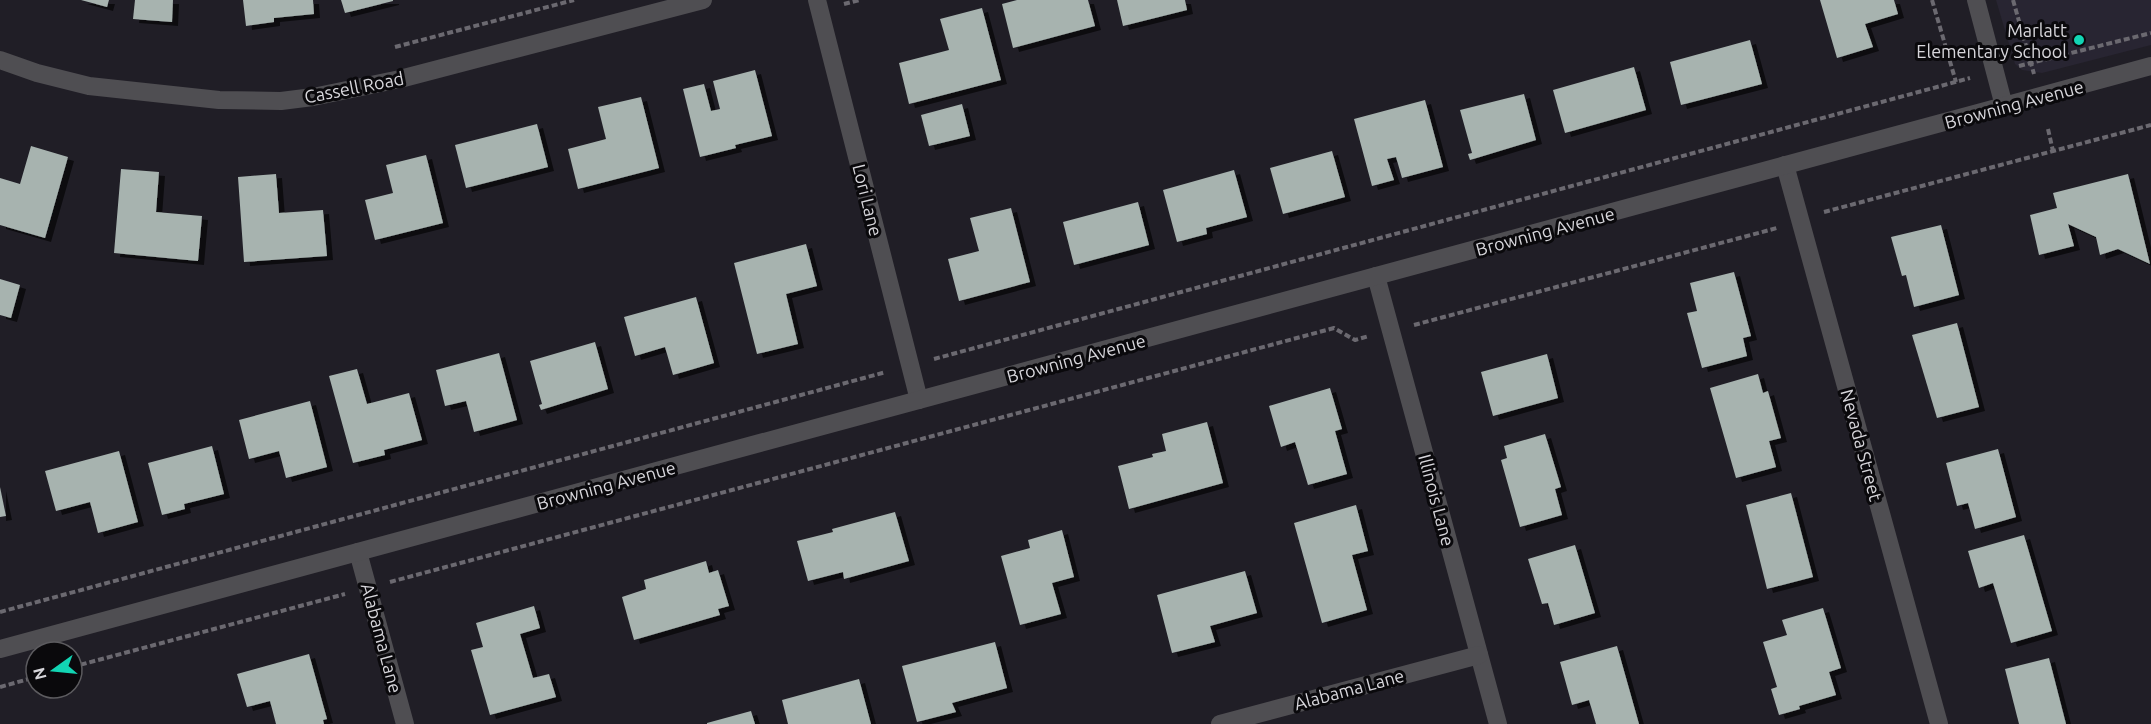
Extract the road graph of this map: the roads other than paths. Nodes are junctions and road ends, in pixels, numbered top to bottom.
1 (703, 0) edge
2 (817, 0) edge
3 (1976, 0) edge
4 (0, 60) edge
5 (2151, 66) edge
6 (2004, 106) junction
7 (1785, 165) junction
8 (1376, 276) junction
9 (919, 400) junction
10 (358, 552) junction
11 (0, 649) edge
12 (1479, 655) junction
13 (405, 724) edge
14 (1220, 724) edge
15 (1498, 724) edge
16 (1939, 724) edge

1 - 4 street, Cassell Road
2 - 9 street, Lori Lane
3 - 6 street
5 - 6 street, Browning Avenue
6 - 7 street, Browning Avenue
7 - 8 street, Browning Avenue
7 - 16 street, Nevada Street
8 - 9 street, Browning Avenue
8 - 12 street, Illinois Lane
9 - 10 street, Browning Avenue
10 - 11 street, Browning Avenue
10 - 13 street, Alabama Lane
12 - 14 street, Alabama Lane
12 - 15 street, Illinois Lane

